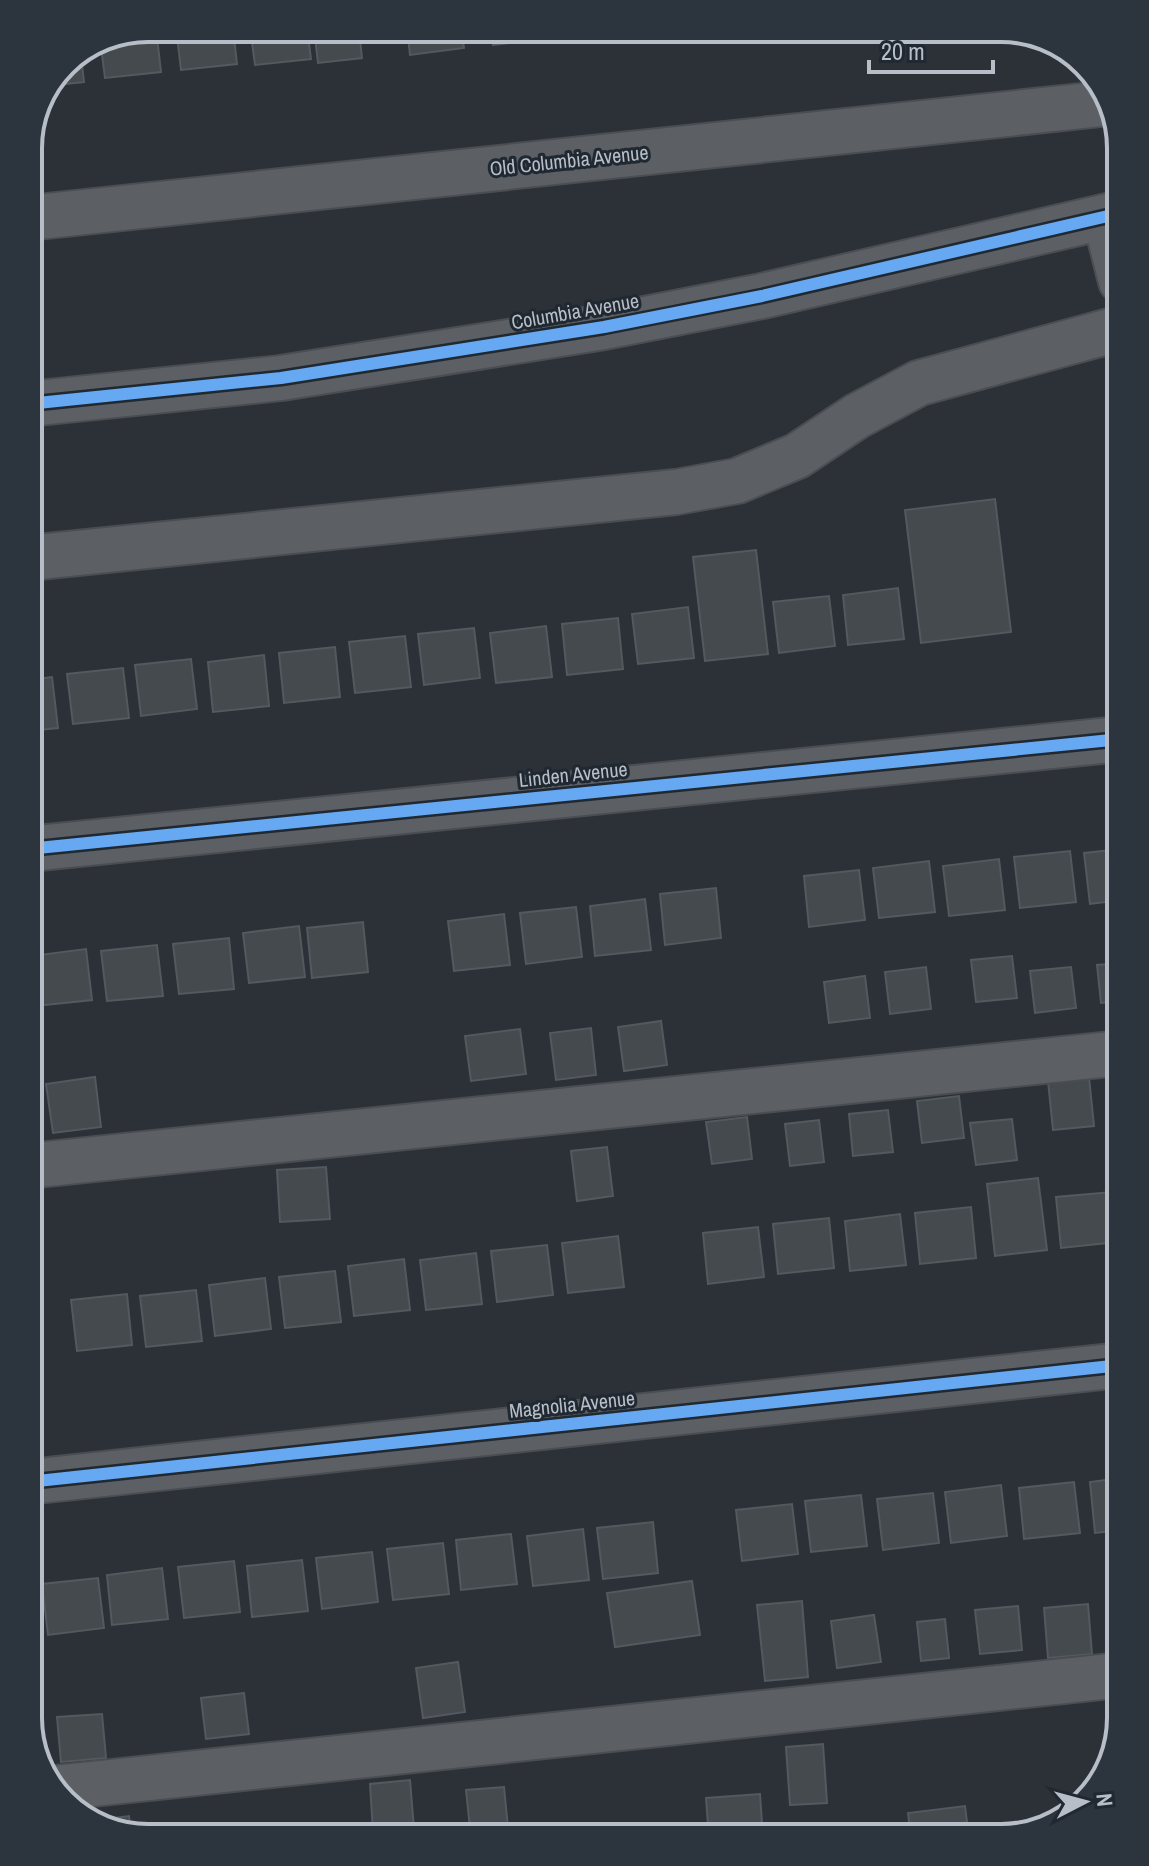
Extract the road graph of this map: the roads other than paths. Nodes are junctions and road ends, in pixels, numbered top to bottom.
1 (1097, 104) edge
2 (1107, 216) edge
3 (42, 217) edge
4 (1107, 332) edge
5 (42, 403) edge
6 (42, 557) edge
7 (1107, 740) edge
8 (42, 848) edge
9 (1107, 1054) edge
10 (42, 1165) edge
11 (1107, 1366) edge
12 (42, 1481) edge
13 (1107, 1676) edge
14 (67, 1787) edge

1 - 3 street, Old Columbia Avenue
2 - 5 street, Columbia Avenue
4 - 6 street
7 - 8 street, Linden Avenue
9 - 10 street
11 - 12 street, Magnolia Avenue
13 - 14 street

